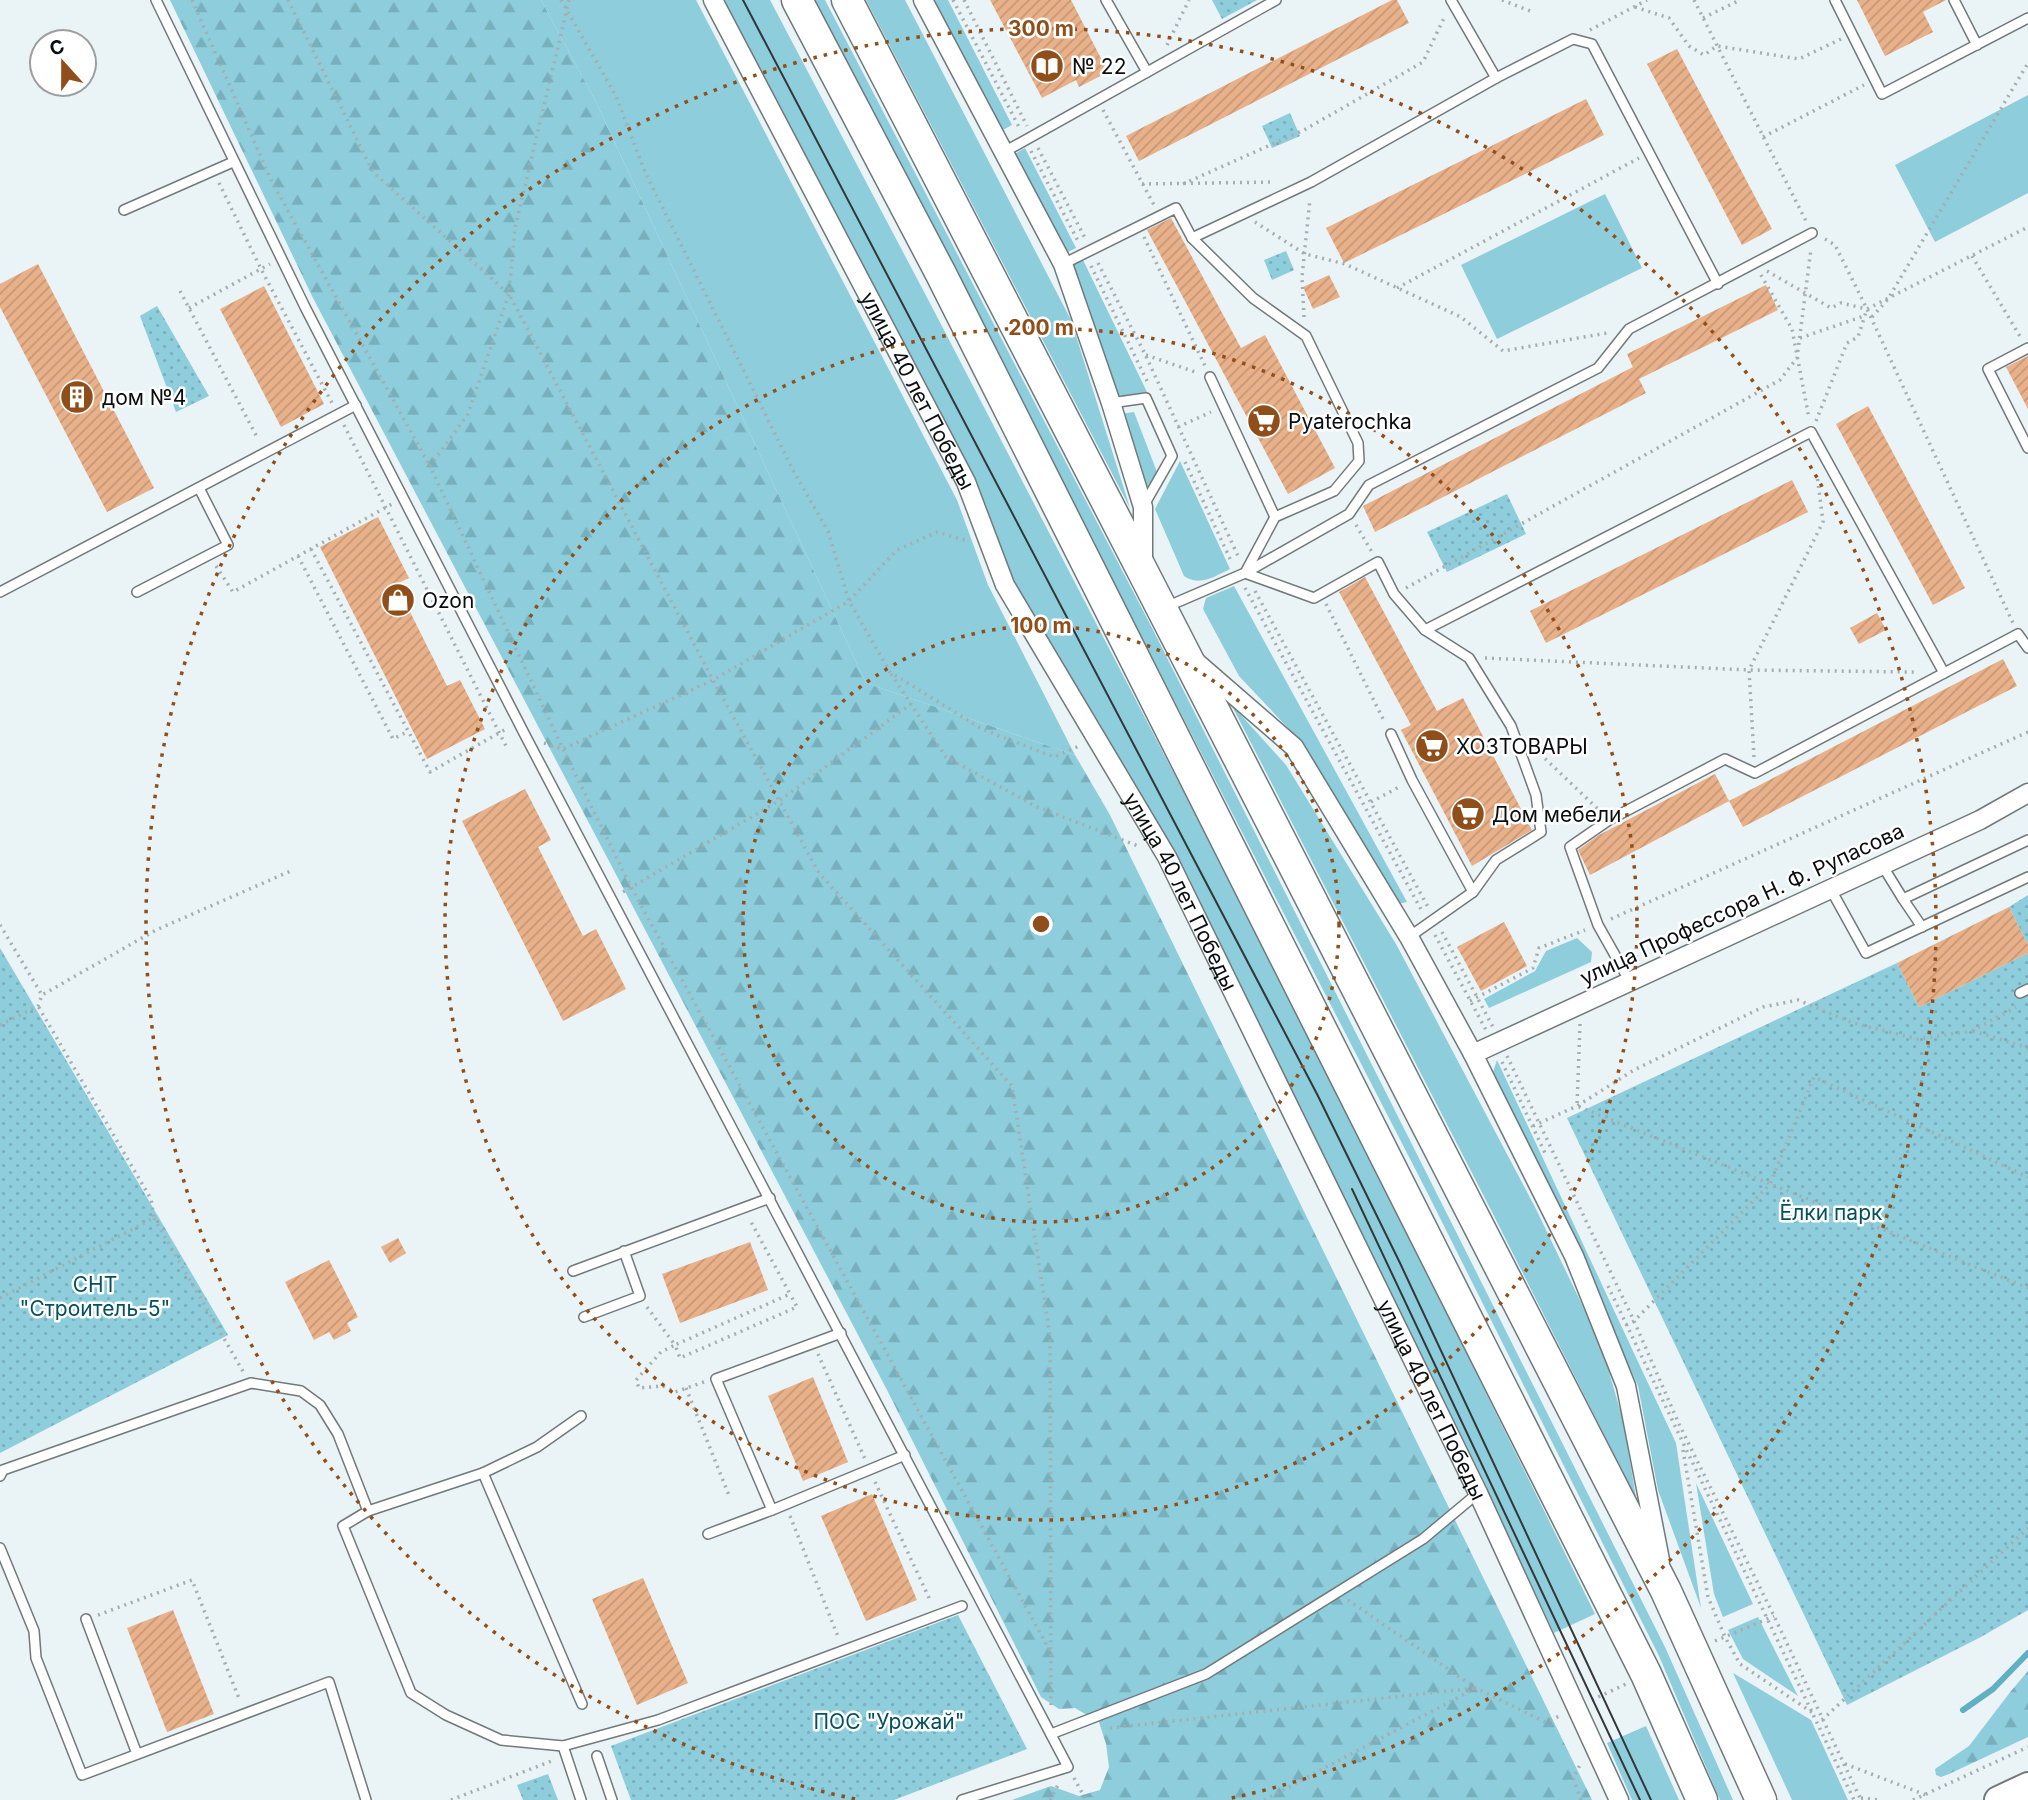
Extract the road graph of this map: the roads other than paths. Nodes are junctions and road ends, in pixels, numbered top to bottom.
1 (156, 0) edge
2 (713, 0) edge
3 (797, 0) edge
4 (846, 0) edge
5 (923, 0) edge
6 (1107, 0) edge
7 (1276, 0) edge
8 (1835, 0) edge
9 (1954, 0) edge
10 (1452, 1) edge
11 (2028, 18) edge
12 (1977, 45) junction
13 (1147, 72) junction
14 (1496, 78) junction
15 (1004, 152) junction
16 (233, 162) junction
17 (124, 210) dead end
18 (1812, 233) road end
19 (1192, 239) junction
20 (1063, 264) junction
21 (1718, 284) junction
22 (2028, 348) edge
23 (1210, 377) road end
24 (1111, 403) junction
25 (356, 405) junction
26 (2028, 448) edge
27 (199, 488) junction
28 (1143, 507) junction
29 (1275, 517) junction
30 (1143, 572) junction
31 (1245, 573) junction
32 (0, 592) edge
33 (136, 593) dead end
34 (1161, 610) junction
35 (1425, 630) junction
36 (2028, 648) edge
37 (1181, 649) junction
38 (1944, 673) junction
39 (1391, 734) dead end
40 (2028, 793) edge
41 (2028, 839) edge
42 (1882, 865) junction
43 (2028, 877) edge
44 (1830, 888) junction
45 (1473, 892) junction
46 (1903, 899) junction
47 (1922, 927) junction
48 (1409, 937) junction
49 (1629, 980) junction
50 (1473, 1054) junction
51 (770, 1198) junction
52 (624, 1251) junction
53 (573, 1270) dead end
54 (584, 1317) dead end
55 (841, 1333) junction
56 (581, 1416) dead end
57 (905, 1455) junction
58 (483, 1473) junction
59 (0, 1476) edge
60 (1478, 1493) junction
61 (772, 1510) junction
62 (368, 1511) junction
63 (708, 1534) dead end
64 (0, 1548) edge
65 (1666, 1591) junction
66 (962, 1606) dead end
67 (86, 1619) road end
68 (582, 1704) dead end
69 (1052, 1734) junction
70 (565, 1751) junction
71 (137, 1754) junction
72 (597, 1756) dead end
73 (2028, 1786) edge
74 (366, 1800) edge
75 (581, 1800) edge
76 (612, 1800) edge
77 (962, 1800) edge
78 (1619, 1800) edge
79 (1703, 1800) edge
80 (1761, 1800) edge
81 (1998, 1800) edge

1 - 16 lane
2 - 60 street, улица 40 лет Победы
3 - 79 main road
4 - 30 main road
5 - 15 street
6 - 13 lane
7 - 13 lane
8 - 12 lane
9 - 12 lane
10 - 14 lane
11 - 12 lane
13 - 15 lane
14 - 19 lane
14 - 21 lane
15 - 20 street
16 - 17 lane
16 - 25 lane
18 - 21 lane
19 - 20 lane
19 - 29 lane
20 - 24 street
21 - 31 lane
22 - 26 lane
23 - 29 lane
24 - 28 street
24 - 28 lane
25 - 27 lane
25 - 51 lane
27 - 32 lane
27 - 33 lane
28 - 30 street
29 - 31 lane
30 - 34 main road
31 - 34 lane
31 - 35 lane
34 - 37 main road
35 - 38 lane
35 - 45 lane
36 - 38 lane
37 - 48 street
37 - 65 main road
38 - 49 lane
39 - 45 lane
40 - 42 street, улица Профессора Н. Ф. Рупасова
41 - 46 lane
42 - 44 street, улица Профессора Н. Ф. Рупасова
42 - 46 lane
43 - 47 lane
44 - 47 lane
44 - 49 street, улица Профессора Н. Ф. Рупасова
45 - 48 lane
46 - 47 lane
48 - 50 street
49 - 50 street, улица Профессора Н. Ф. Рупасова
50 - 65 street
51 - 52 lane
51 - 55 lane
52 - 53 lane
52 - 54 lane
55 - 57 lane
55 - 61 lane
56 - 58 lane
57 - 61 lane
57 - 69 lane
58 - 62 lane
58 - 68 lane
59 - 62 lane
60 - 69 lane
60 - 78 street, улица 40 лет Победы
61 - 63 lane
62 - 70 lane
64 - 71 lane
65 - 80 main road
66 - 70 lane
67 - 71 lane
69 - 77 lane
70 - 75 lane
71 - 74 lane
72 - 76 lane
73 - 81 street

